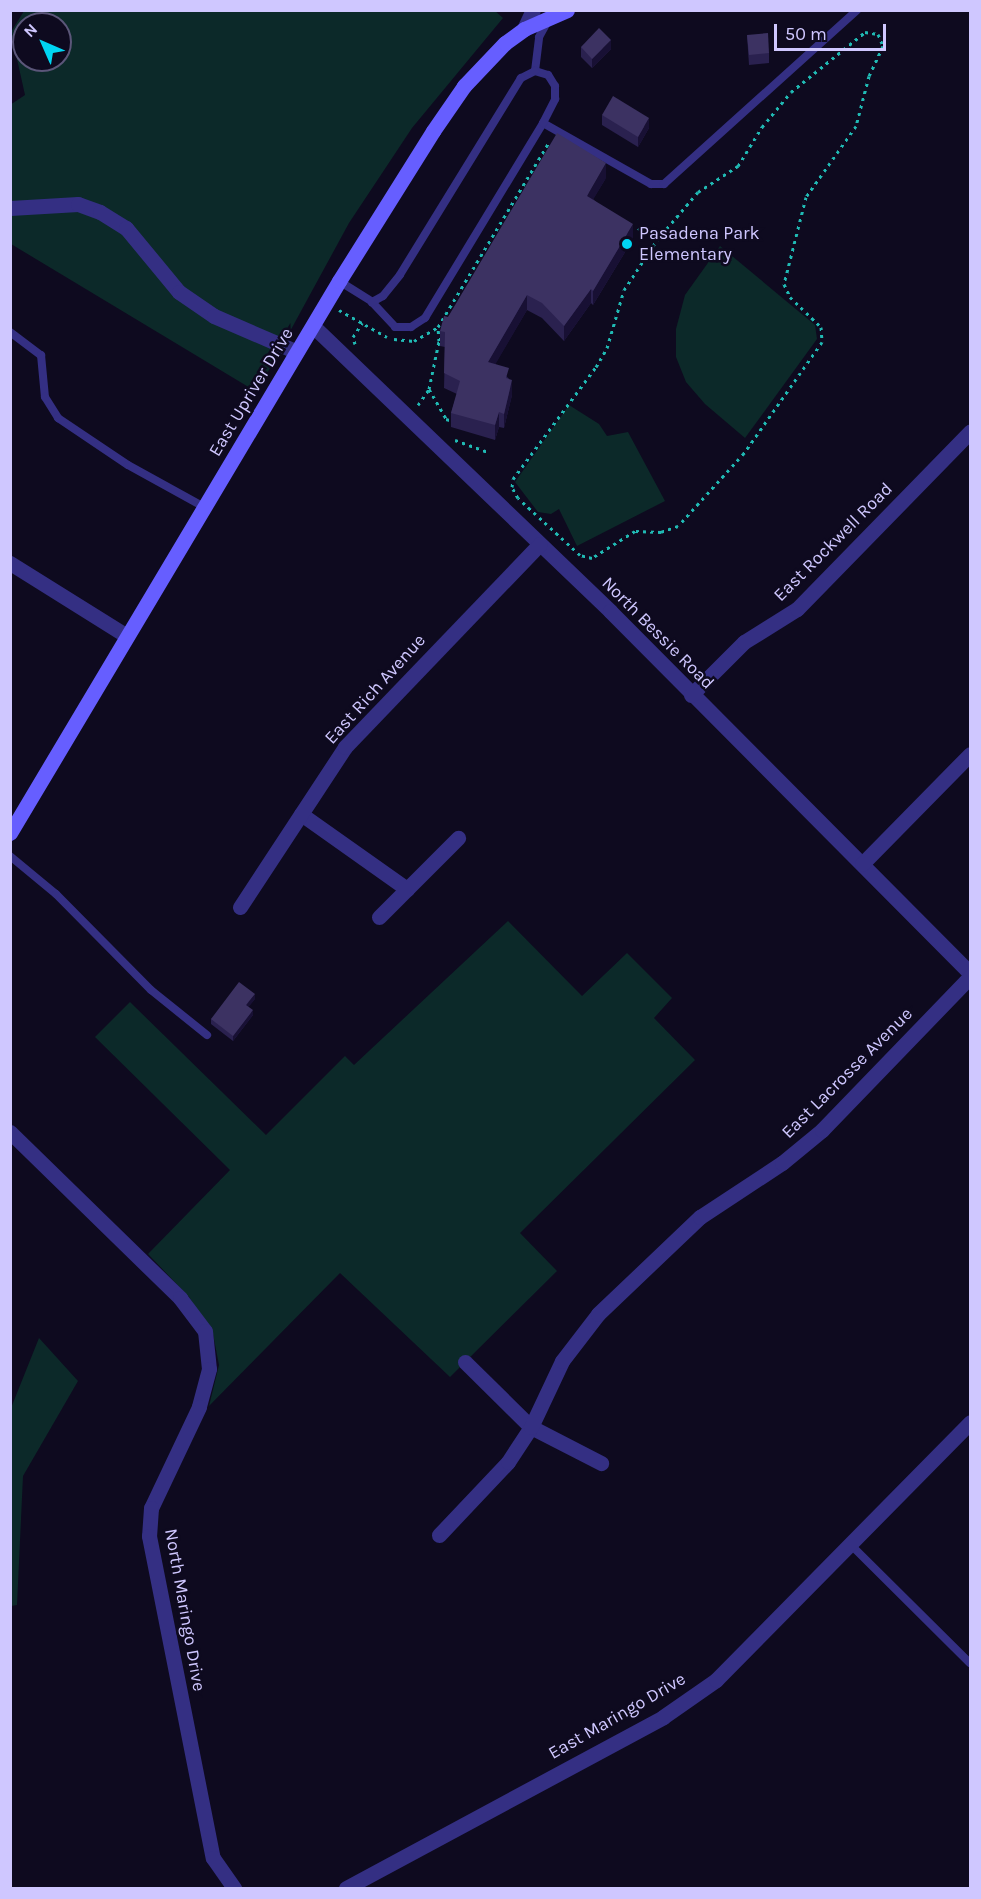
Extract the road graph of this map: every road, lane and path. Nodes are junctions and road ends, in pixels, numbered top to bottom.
1 (567, 10) edge
2 (857, 10) edge
3 (529, 12) edge
4 (550, 17) junction
5 (524, 29) junction
6 (535, 71) junction
7 (543, 123) junction
8 (10, 208) edge
9 (638, 228) dead end
10 (657, 240) junction
11 (339, 281) junction
12 (372, 302) junction
13 (362, 323) dead end
14 (313, 326) junction
15 (438, 327) edge
16 (10, 332) edge
17 (297, 352) junction
18 (363, 352) dead end
19 (429, 389) junction
20 (410, 398) dead end
21 (418, 405) junction
22 (426, 413) dead end
23 (453, 421) edge
24 (970, 432) edge
25 (450, 437) dead end
26 (488, 452) dead end
27 (204, 507) junction
28 (540, 544) junction
29 (10, 563) edge
30 (127, 636) junction
31 (691, 695) junction
32 (970, 754) edge
33 (301, 814) junction
34 (15, 816) edge
35 (10, 833) edge
36 (458, 838) dead end
37 (10, 856) edge
38 (862, 864) junction
39 (407, 889) junction
40 (240, 907) dead end
41 (379, 917) dead end
42 (970, 975) edge
43 (207, 1035) dead end
44 (10, 1132) edge
45 (465, 1362) dead end
46 (970, 1422) edge
47 (531, 1427) junction
48 (601, 1463) dead end
49 (439, 1535) dead end
50 (850, 1544) junction
51 (970, 1663) edge
52 (234, 1888) edge
53 (346, 1888) edge

1 - 4 main road, East Upriver Drive
2 - 7 lane
3 - 5 street
4 - 5 main road, East Upriver Drive
4 - 6 lane
5 - 11 main road, East Upriver Drive
6 - 7 lane
6 - 12 lane
7 - 12 lane
8 - 17 street
9 - 10 path
10 - 10 path
11 - 12 lane
11 - 14 main road, East Upriver Drive
13 - 18 path
14 - 17 main road, East Upriver Drive
14 - 28 street, North Bessie Road
15 - 19 path
16 - 27 lane
17 - 27 main road, East Upriver Drive
19 - 21 path
19 - 23 path
20 - 21 path
21 - 22 path
24 - 31 street, East Rockwell Road
25 - 26 path
27 - 30 main road, East Upriver Drive
28 - 31 street, North Bessie Road
28 - 33 street, East Rich Avenue
29 - 30 street
30 - 34 main road, East Upriver Drive
31 - 38 street, North Bessie Road
32 - 38 street
33 - 39 street
33 - 40 street, East Rich Avenue
34 - 35 main road, East Upriver Drive
36 - 39 street
37 - 43 lane
38 - 42 street, North Bessie Road
39 - 41 street
42 - 47 street, East Lacrosse Avenue
44 - 52 street, North Maringo Drive
45 - 47 street
46 - 50 street, East Maringo Drive
47 - 48 street
47 - 49 street, East Lacrosse Avenue
50 - 51 lane
50 - 53 street, East Maringo Drive

